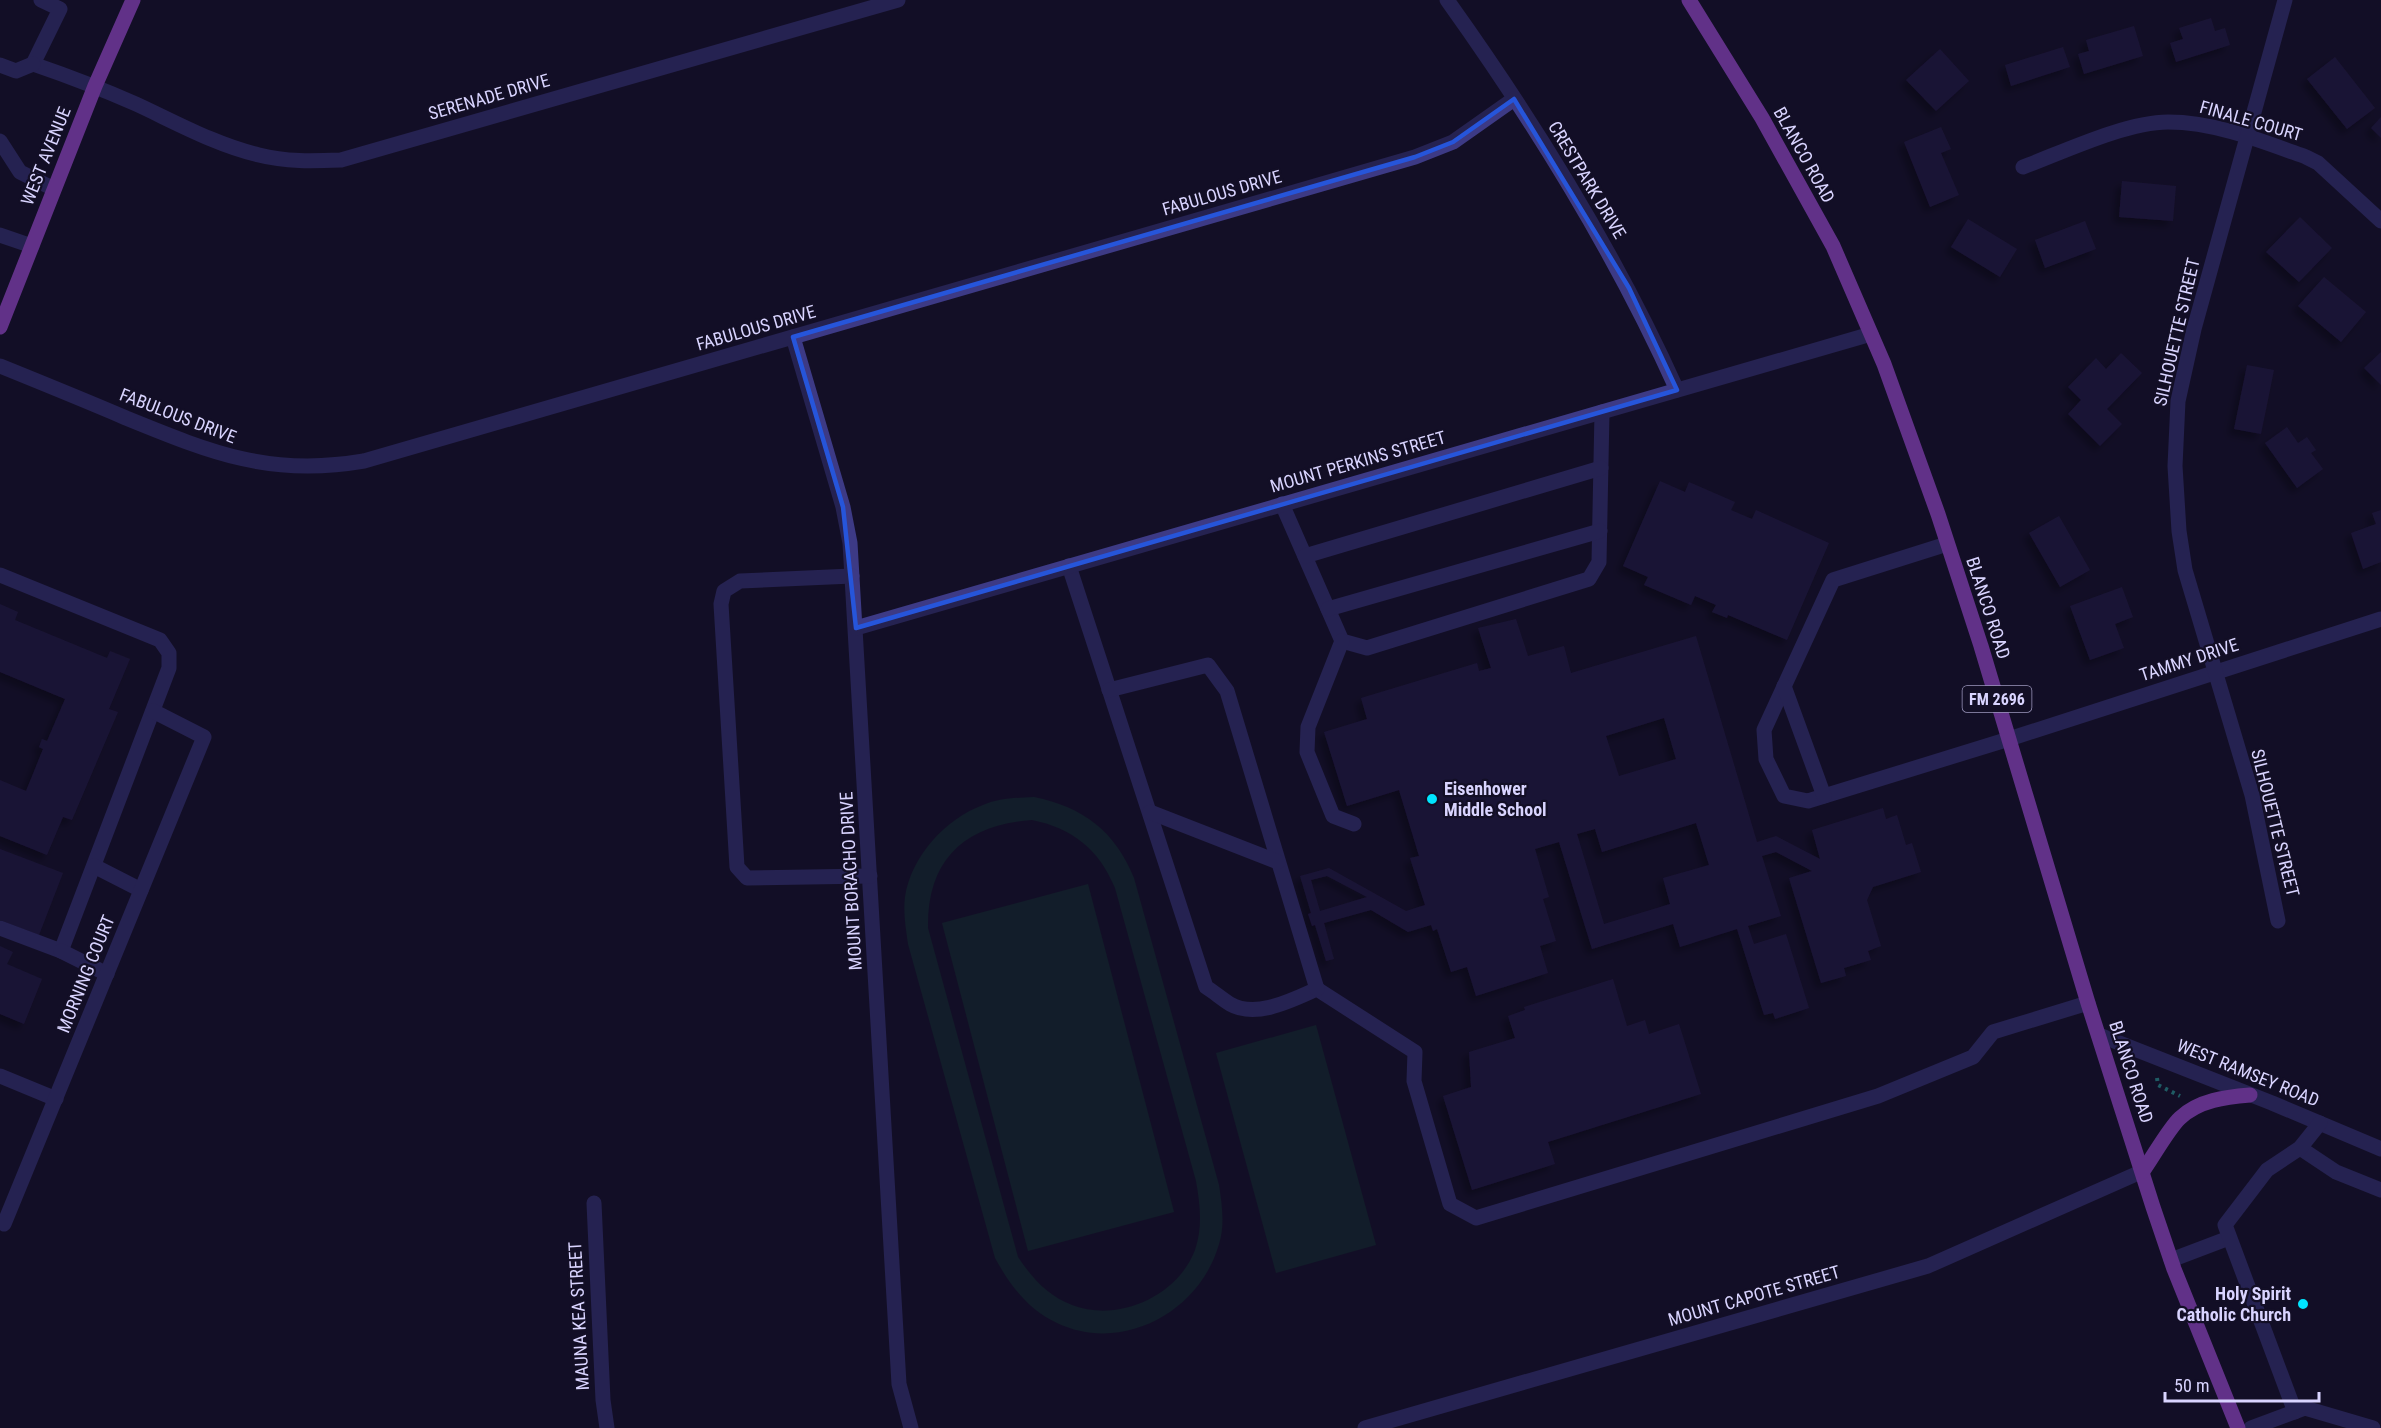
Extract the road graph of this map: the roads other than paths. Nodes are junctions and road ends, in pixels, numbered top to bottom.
1 (41, 0) edge
2 (133, 0) edge
3 (898, 0) edge
4 (1447, 0) edge
5 (1689, 0) edge
6 (2285, 0) edge
7 (62, 4) edge
8 (0, 64) edge
9 (33, 64) junction
10 (95, 86) junction
11 (1514, 99) junction
12 (2247, 136) junction
13 (0, 141) edge
14 (2023, 167) dead end
15 (54, 189) junction
16 (2381, 220) edge
17 (0, 235) edge
18 (32, 246) junction
19 (4, 304) edge
20 (0, 327) edge
21 (1871, 334) junction
22 (793, 337) junction
23 (0, 366) edge
24 (1677, 390) junction
25 (1602, 412) junction
26 (1601, 468) junction
27 (1282, 504) junction
28 (1600, 531) junction
29 (1947, 544) junction
30 (1305, 556) junction
31 (1069, 566) junction
32 (0, 575) edge
33 (852, 576) junction
34 (1328, 609) junction
35 (2381, 619) edge
36 (856, 628) junction
37 (1342, 641) junction
38 (2214, 672) junction
39 (1784, 686) junction
40 (1109, 690) junction
41 (153, 711) junction
42 (2009, 739) junction
43 (1824, 796) junction
44 (1150, 812) junction
45 (1354, 824) dead end
46 (1278, 862) junction
47 (94, 866) junction
48 (870, 876) junction
49 (141, 890) junction
50 (2278, 921) dead end
51 (0, 928) edge
52 (62, 951) junction
53 (106, 974) junction
54 (1317, 989) junction
55 (2088, 1003) junction
56 (2099, 1035) junction
57 (0, 1076) edge
58 (2250, 1095) junction
59 (56, 1099) junction
60 (2320, 1123) junction
61 (2300, 1148) junction
62 (2381, 1149) edge
63 (2143, 1171) junction
64 (2381, 1190) edge
65 (594, 1203) dead end
66 (4, 1224) dead end
67 (2229, 1238) junction
68 (2171, 1260) junction
69 (2295, 1412) junction
70 (2333, 1422) edge
71 (607, 1428) edge
72 (911, 1428) edge
73 (1365, 1428) edge
74 (2238, 1428) edge
75 (2251, 1428) edge
76 (2373, 1428) edge

1 - 7 street
2 - 10 main road, WEST AVENUE
3 - 10 street, SERENADE DRIVE
4 - 11 street, CRESTPARK DRIVE
5 - 21 main road, BLANCO ROAD / FM 2696
6 - 12 street, SILHOUETTE STREET
7 - 9 street
8 - 9 street
9 - 10 street, SERENADE DRIVE
10 - 15 main road, WEST AVENUE
11 - 22 street, FABULOUS DRIVE
11 - 24 street, CRESTPARK DRIVE
12 - 14 street, FINALE COURT
12 - 16 street, FINALE COURT
12 - 38 street, SILHOUETTE STREET
13 - 15 street
15 - 18 main road, WEST AVENUE
17 - 18 street
18 - 19 main road, WEST AVENUE
19 - 20 main road, WEST AVENUE
21 - 24 street, MOUNT PERKINS STREET
21 - 29 main road, BLANCO ROAD / FM 2696
22 - 23 street, FABULOUS DRIVE
22 - 33 street, MOUNT BORACHO DRIVE
24 - 25 street, MOUNT PERKINS STREET
25 - 26 street
25 - 27 street, MOUNT PERKINS STREET
26 - 28 street
26 - 30 street
27 - 30 street
27 - 31 street, MOUNT PERKINS STREET
28 - 34 street
28 - 37 street
29 - 39 street
29 - 42 main road, BLANCO ROAD / FM 2696
30 - 34 street
31 - 36 street, MOUNT PERKINS STREET
31 - 40 street
32 - 41 street
33 - 36 street, MOUNT BORACHO DRIVE
33 - 48 street
34 - 37 street
35 - 38 street, TAMMY DRIVE
36 - 48 street, MOUNT BORACHO DRIVE
37 - 45 street
38 - 42 street, TAMMY DRIVE
38 - 50 street, SILHOUETTE STREET
39 - 43 street
39 - 43 street, TAMMY DRIVE
40 - 44 street
40 - 46 street
41 - 47 street
41 - 49 street, MORNING COURT
42 - 43 street, TAMMY DRIVE
42 - 55 main road, BLANCO ROAD / FM 2696
44 - 46 street
44 - 54 street
46 - 54 street
47 - 49 street
47 - 52 street
48 - 72 street, MOUNT BORACHO DRIVE
49 - 53 street, MORNING COURT
51 - 52 street
52 - 53 street
53 - 59 street, MORNING COURT
54 - 55 street
55 - 56 main road, BLANCO ROAD / FM 2696
56 - 58 street, WEST RAMSEY ROAD
56 - 63 main road, BLANCO ROAD / FM 2696
57 - 59 street
58 - 60 street, WEST RAMSEY ROAD
58 - 63 main road
59 - 66 street, MORNING COURT
60 - 61 street
60 - 62 street, WEST RAMSEY ROAD
61 - 64 street
61 - 67 street
63 - 68 main road, BLANCO ROAD / FM 2696
63 - 73 street, MOUNT CAPOTE STREET
65 - 71 street, MAUNA KEA STREET
67 - 68 street
67 - 69 street
68 - 74 main road, BLANCO ROAD / FM 2696
69 - 70 street
69 - 75 street
70 - 76 street

